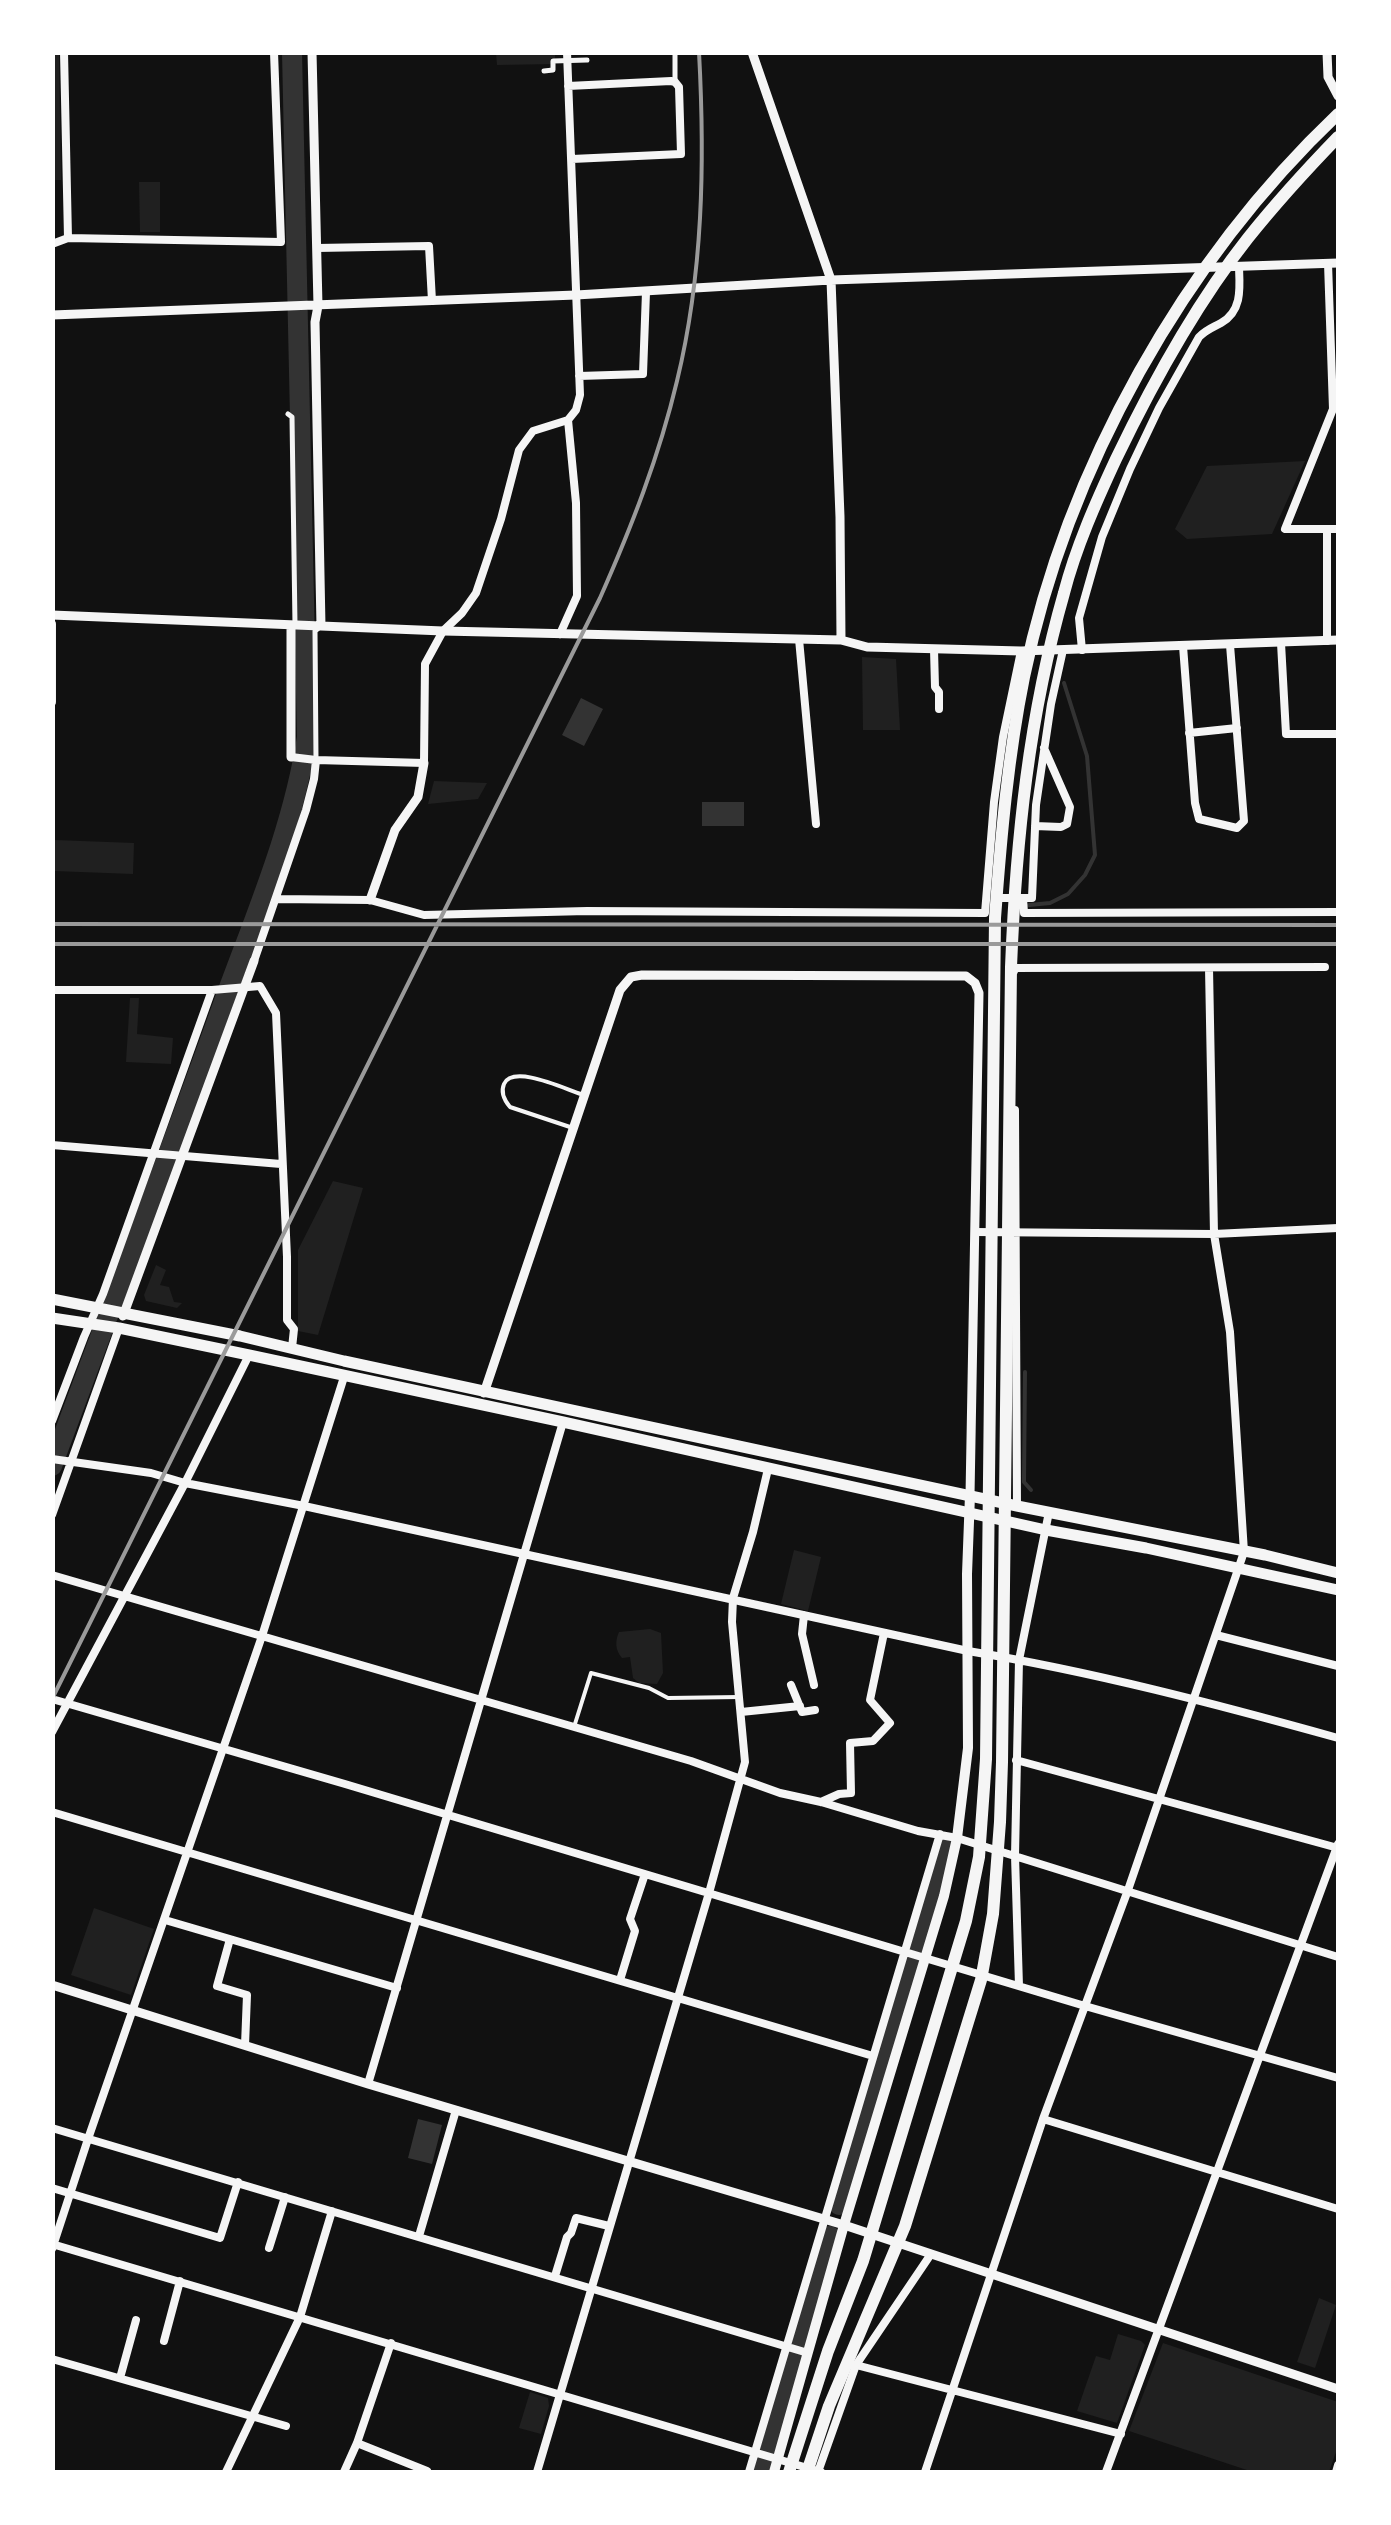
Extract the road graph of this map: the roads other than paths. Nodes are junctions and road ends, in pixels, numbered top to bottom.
1 (64, 52) edge
2 (274, 52) edge
3 (312, 52) edge
4 (567, 52) edge
5 (675, 52) edge
6 (752, 52) edge
7 (1327, 52) edge
8 (587, 60) dead end
9 (544, 70) dead end
10 (675, 82) junction
11 (568, 86) junction
12 (1338, 96) edge
13 (1338, 114) edge
14 (1338, 136) edge
15 (572, 159) junction
16 (68, 238) junction
17 (52, 244) edge
18 (316, 248) junction
19 (1333, 263) edge
20 (1240, 268) junction
21 (831, 280) junction
22 (646, 292) junction
23 (576, 295) junction
24 (432, 300) junction
25 (318, 306) junction
26 (52, 315) edge
27 (579, 376) junction
28 (288, 414) dead end
29 (568, 420) junction
30 (1327, 529) junction
31 (1338, 529) edge
32 (52, 615) edge
33 (52, 624) edge
34 (295, 625) junction
35 (317, 626) junction
36 (444, 631) junction
37 (560, 634) junction
38 (799, 639) junction
39 (842, 640) junction
40 (1333, 641) edge
41 (1281, 643) junction
42 (1230, 644) junction
43 (1182, 646) junction
44 (934, 649) junction
45 (1062, 650) junction
46 (1082, 650) junction
47 (1021, 651) junction
48 (52, 702) edge
49 (939, 709) dead end
50 (1237, 728) junction
51 (1189, 732) junction
52 (1338, 734) edge
53 (1044, 748) junction
54 (291, 757) joint
55 (316, 760) junction
56 (424, 763) junction
57 (816, 824) dead end
58 (1034, 826) junction
59 (276, 898) junction
60 (987, 898) junction
61 (1028, 898) junction
62 (370, 900) junction
63 (1338, 912) edge
64 (254, 961) joint
65 (1208, 968) junction
66 (1324, 968) dead end
67 (240, 986) junction
68 (214, 989) junction
69 (52, 990) edge
70 (584, 1095) junction
71 (573, 1128) junction
72 (52, 1145) edge
73 (154, 1155) junction
74 (178, 1157) junction
75 (282, 1164) junction
76 (1338, 1228) edge
77 (974, 1232) junction
78 (1016, 1232) junction
79 (1214, 1234) junction
80 (52, 1299) edge
81 (99, 1307) junction
82 (122, 1312) junction
83 (52, 1318) edge
84 (92, 1324) junction
85 (117, 1328) junction
86 (292, 1348) junction
87 (249, 1356) junction
88 (344, 1376) junction
89 (484, 1390) junction
90 (481, 1405) junction
91 (52, 1421) edge
92 (563, 1422) junction
93 (52, 1459) edge
94 (68, 1462) junction
95 (768, 1469) junction
96 (185, 1483) junction
97 (970, 1495) junction
98 (304, 1506) junction
99 (1017, 1506) junction
100 (970, 1512) junction
101 (1049, 1512) junction
102 (52, 1515) edge
103 (1046, 1530) junction
104 (1244, 1552) junction
105 (525, 1554) junction
106 (1237, 1570) junction
107 (1338, 1573) edge
108 (52, 1575) edge
109 (1338, 1590) edge
110 (124, 1596) junction
111 (732, 1598) junction
112 (804, 1614) junction
113 (884, 1633) junction
114 (1216, 1635) junction
115 (262, 1636) junction
116 (968, 1651) junction
117 (1019, 1660) junction
118 (1338, 1666) edge
119 (822, 1672) dead end
120 (791, 1685) dead end
121 (739, 1697) junction
122 (52, 1699) edge
123 (1195, 1699) junction
124 (482, 1700) junction
125 (67, 1704) junction
126 (800, 1706) junction
127 (815, 1710) dead end
128 (741, 1712) junction
129 (574, 1727) junction
130 (52, 1732) edge
131 (1338, 1738) edge
132 (223, 1748) junction
133 (968, 1748) junction
134 (1016, 1760) junction
135 (742, 1778) junction
136 (1160, 1798) junction
137 (821, 1802) junction
138 (52, 1812) edge
139 (449, 1816) junction
140 (940, 1834) junction
141 (957, 1838) junction
142 (1338, 1846) edge
143 (188, 1853) junction
144 (1015, 1856) junction
145 (644, 1874) junction
146 (1128, 1890) junction
147 (709, 1893) junction
148 (164, 1920) junction
149 (417, 1920) junction
150 (230, 1939) junction
151 (1300, 1946) junction
152 (914, 1955) junction
153 (1338, 1957) edge
154 (620, 1980) junction
155 (52, 1985) edge
156 (1018, 1986) junction
157 (397, 1988) junction
158 (677, 1998) junction
159 (1085, 2006) junction
160 (133, 2011) junction
161 (246, 2046) junction
162 (1260, 2054) junction
163 (872, 2056) junction
164 (1338, 2078) edge
165 (368, 2084) junction
166 (456, 2110) junction
167 (1043, 2119) junction
168 (52, 2128) edge
169 (88, 2139) junction
170 (628, 2162) junction
171 (1216, 2172) junction
172 (238, 2182) junction
173 (52, 2188) edge
174 (70, 2193) junction
175 (286, 2196) junction
176 (1338, 2208) edge
177 (332, 2210) junction
178 (823, 2220) junction
179 (844, 2225) junction
180 (609, 2226) junction
181 (418, 2236) junction
182 (53, 2246) edge
183 (269, 2248) dead end
184 (931, 2254) junction
185 (991, 2274) junction
186 (555, 2276) junction
187 (180, 2281) junction
188 (591, 2287) junction
189 (300, 2317) junction
190 (136, 2320) dead end
191 (1158, 2330) junction
192 (164, 2341) dead end
193 (391, 2343) junction
194 (797, 2349) junction
195 (52, 2358) edge
196 (856, 2365) junction
197 (120, 2378) junction
198 (1338, 2389) edge
199 (954, 2390) junction
200 (560, 2395) junction
201 (253, 2416) junction
202 (286, 2426) dead end
203 (1121, 2434) junction
204 (356, 2443) junction
205 (758, 2454) junction
206 (775, 2459) junction
207 (1338, 2465) edge
208 (428, 2471) edge
209 (226, 2472) edge
210 (344, 2472) edge
211 (537, 2472) edge
212 (749, 2472) edge
213 (774, 2472) edge
214 (788, 2472) edge
215 (807, 2472) edge
216 (819, 2472) edge
217 (925, 2472) edge
218 (1106, 2472) edge
219 (1336, 2472) edge

1 - 16 street
2 - 16 street
3 - 18 street
4 - 11 street
5 - 10 street
6 - 21 street
7 - 12 street
8 - 9 street
10 - 11 street
10 - 15 street
11 - 15 street
13 - 214 highway
14 - 215 highway
15 - 23 street
16 - 17 street
18 - 24 street
18 - 25 street
19 - 20 street
19 - 30 street
20 - 21 street
20 - 46 street
21 - 22 street
21 - 39 street
22 - 23 street
22 - 27 street
23 - 24 street
23 - 27 street
24 - 25 street
25 - 26 street
25 - 35 street
27 - 29 street
28 - 34 street
29 - 36 street
29 - 37 street
30 - 31 street
30 - 40 street
32 - 34 street
33 - 48 street
34 - 35 street
34 - 54 street
35 - 36 street
35 - 55 street
36 - 37 street
36 - 56 street
37 - 38 street
38 - 39 street
38 - 57 street
39 - 44 street
40 - 41 street
41 - 42 street
41 - 52 street
42 - 43 street
42 - 50 street
43 - 46 street
43 - 51 street
44 - 47 street
44 - 49 street
45 - 46 street
45 - 47 street
45 - 53 street
47 - 60 street
50 - 51 street
50 - 51 street
53 - 58 street
53 - 58 street
54 - 55 street
55 - 56 street
55 - 59 street
56 - 62 street
58 - 61 street
59 - 62 street
59 - 64 street
60 - 61 street
60 - 62 street
61 - 63 street
64 - 67 street
65 - 66 street
65 - 78 street
65 - 79 street
67 - 68 street
67 - 74 street
67 - 75 street
68 - 69 street
68 - 73 street
70 - 71 street
70 - 71 lane
70 - 77 street
71 - 89 street
72 - 73 street
73 - 74 street
73 - 81 street
74 - 75 street
74 - 82 street
75 - 86 street
76 - 79 street
77 - 78 street
77 - 97 street
78 - 79 street
78 - 99 street
79 - 104 street
80 - 81 highway
81 - 82 highway
81 - 84 street
82 - 85 street
82 - 86 highway
83 - 84 highway
84 - 85 highway
84 - 91 street
85 - 87 highway
85 - 94 street
86 - 89 highway
87 - 88 highway
87 - 96 street
88 - 90 highway
88 - 98 street
89 - 90 street
89 - 97 highway
90 - 92 highway
92 - 95 highway
92 - 105 street
93 - 94 street
94 - 96 street
94 - 102 street
95 - 100 highway
95 - 111 street
96 - 98 street
96 - 110 street
97 - 99 highway
97 - 100 main road
98 - 105 street
98 - 115 street
99 - 101 highway
100 - 103 highway
100 - 116 main road
101 - 103 street
101 - 104 highway
103 - 106 highway
103 - 117 street
104 - 106 street
104 - 107 highway
105 - 111 street
105 - 124 street
106 - 109 highway
106 - 114 street
108 - 110 street
110 - 115 street
110 - 125 street
111 - 112 street
111 - 121 street
112 - 113 street
112 - 119 street
113 - 116 street
113 - 137 street
114 - 118 street
114 - 123 street
115 - 124 street
115 - 132 street
116 - 117 street
116 - 133 main road
117 - 123 street
117 - 134 street
120 - 126 street
121 - 128 street
121 - 129 lane
122 - 125 street
123 - 131 street
123 - 136 street
124 - 129 street
124 - 139 street
125 - 130 street
125 - 132 street
126 - 127 street
126 - 128 street
128 - 135 street
129 - 135 street
132 - 139 street
132 - 143 street
133 - 134 street
133 - 141 main road
134 - 136 street
134 - 144 street
135 - 137 street
135 - 147 street
136 - 142 street
136 - 146 street
137 - 140 street
138 - 143 street
139 - 145 street
139 - 149 street
140 - 141 street
140 - 152 street
141 - 144 street
141 - 152 main road
142 - 151 street
143 - 148 street
143 - 149 street
144 - 146 street
144 - 156 street
145 - 147 street
145 - 154 street
146 - 151 street
146 - 159 street
147 - 152 street
147 - 158 street
148 - 150 street
148 - 160 street
149 - 154 street
149 - 157 street
150 - 157 street
150 - 161 street
151 - 153 street
151 - 162 street
152 - 156 street
152 - 163 street
152 - 179 main road
154 - 158 street
155 - 160 street
156 - 159 street
157 - 165 street
158 - 163 street
158 - 170 street
159 - 162 street
159 - 167 street
160 - 161 street
160 - 169 street
161 - 165 street
162 - 164 street
162 - 171 street
163 - 178 street
165 - 166 street
166 - 170 street
166 - 181 street
167 - 171 street
167 - 185 street
168 - 169 street
169 - 172 street
169 - 174 street
170 - 178 street
170 - 180 street
171 - 176 street
171 - 191 street
172 - 174 street
172 - 175 street
173 - 174 street
174 - 182 street
175 - 177 street
175 - 183 street
177 - 181 street
177 - 189 street
178 - 179 street
178 - 194 street
179 - 184 street
179 - 194 main road
180 - 186 street
180 - 188 street
181 - 186 street
182 - 187 street
184 - 185 street
184 - 196 street
185 - 191 street
185 - 199 street
186 - 188 street
187 - 189 street
187 - 192 street
188 - 194 street
188 - 200 street
189 - 193 street
189 - 201 street
190 - 197 street
191 - 198 street
191 - 203 street
193 - 200 street
193 - 204 street
194 - 205 street
194 - 206 main road
195 - 197 street
196 - 199 street
196 - 216 street
197 - 201 street
199 - 203 street
199 - 217 street
200 - 205 street
200 - 211 street
201 - 202 street
201 - 209 street
203 - 218 street
204 - 208 street
204 - 210 street
205 - 206 street
205 - 212 street
206 - 213 main road
206 - 216 street
207 - 219 street

